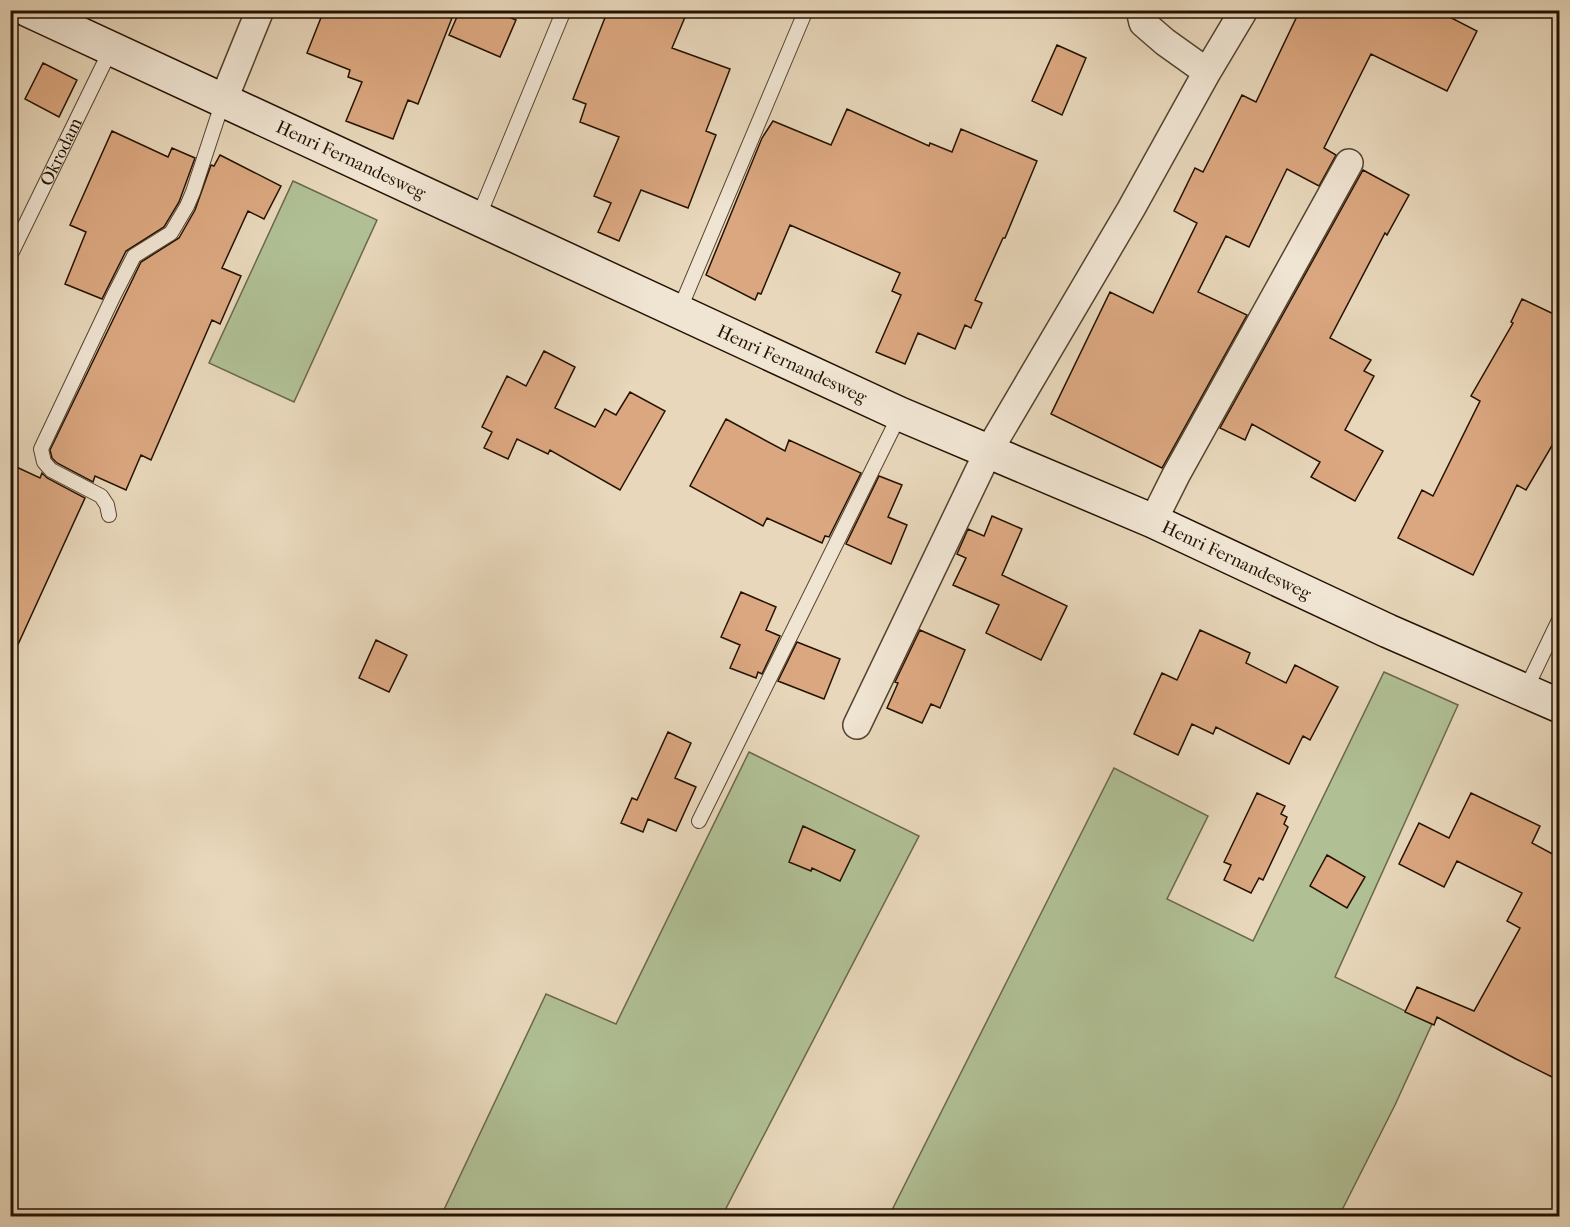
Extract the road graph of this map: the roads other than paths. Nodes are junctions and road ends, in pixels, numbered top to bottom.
1 (28, 10) edge
2 (260, 10) edge
3 (564, 10) edge
4 (806, 10) edge
5 (1140, 10) edge
6 (1244, 10) edge
7 (111, 49) junction
8 (1207, 72) junction
9 (223, 101) junction
10 (1350, 163) dead end
11 (478, 218) junction
12 (10, 256) edge
13 (679, 311) junction
14 (900, 414) junction
15 (988, 452) junction
16 (109, 515) dead end
17 (1153, 521) junction
18 (1560, 618) edge
19 (1525, 691) junction
20 (1560, 706) edge
21 (857, 725) dead end
22 (699, 821) dead end

1 - 7 street, Henri Fernandesweg
2 - 9 street
3 - 11 lane
4 - 13 lane
5 - 8 street
6 - 8 street
7 - 9 street, Henri Fernandesweg
7 - 12 lane, Okrodam
8 - 15 street
9 - 11 street, Henri Fernandesweg
9 - 16 lane
10 - 17 street
11 - 13 street, Henri Fernandesweg
13 - 14 street, Henri Fernandesweg
14 - 15 street, Henri Fernandesweg
14 - 22 lane
15 - 17 street, Henri Fernandesweg
15 - 21 street
17 - 19 street, Henri Fernandesweg
18 - 19 lane
19 - 20 street, Henri Fernandesweg

